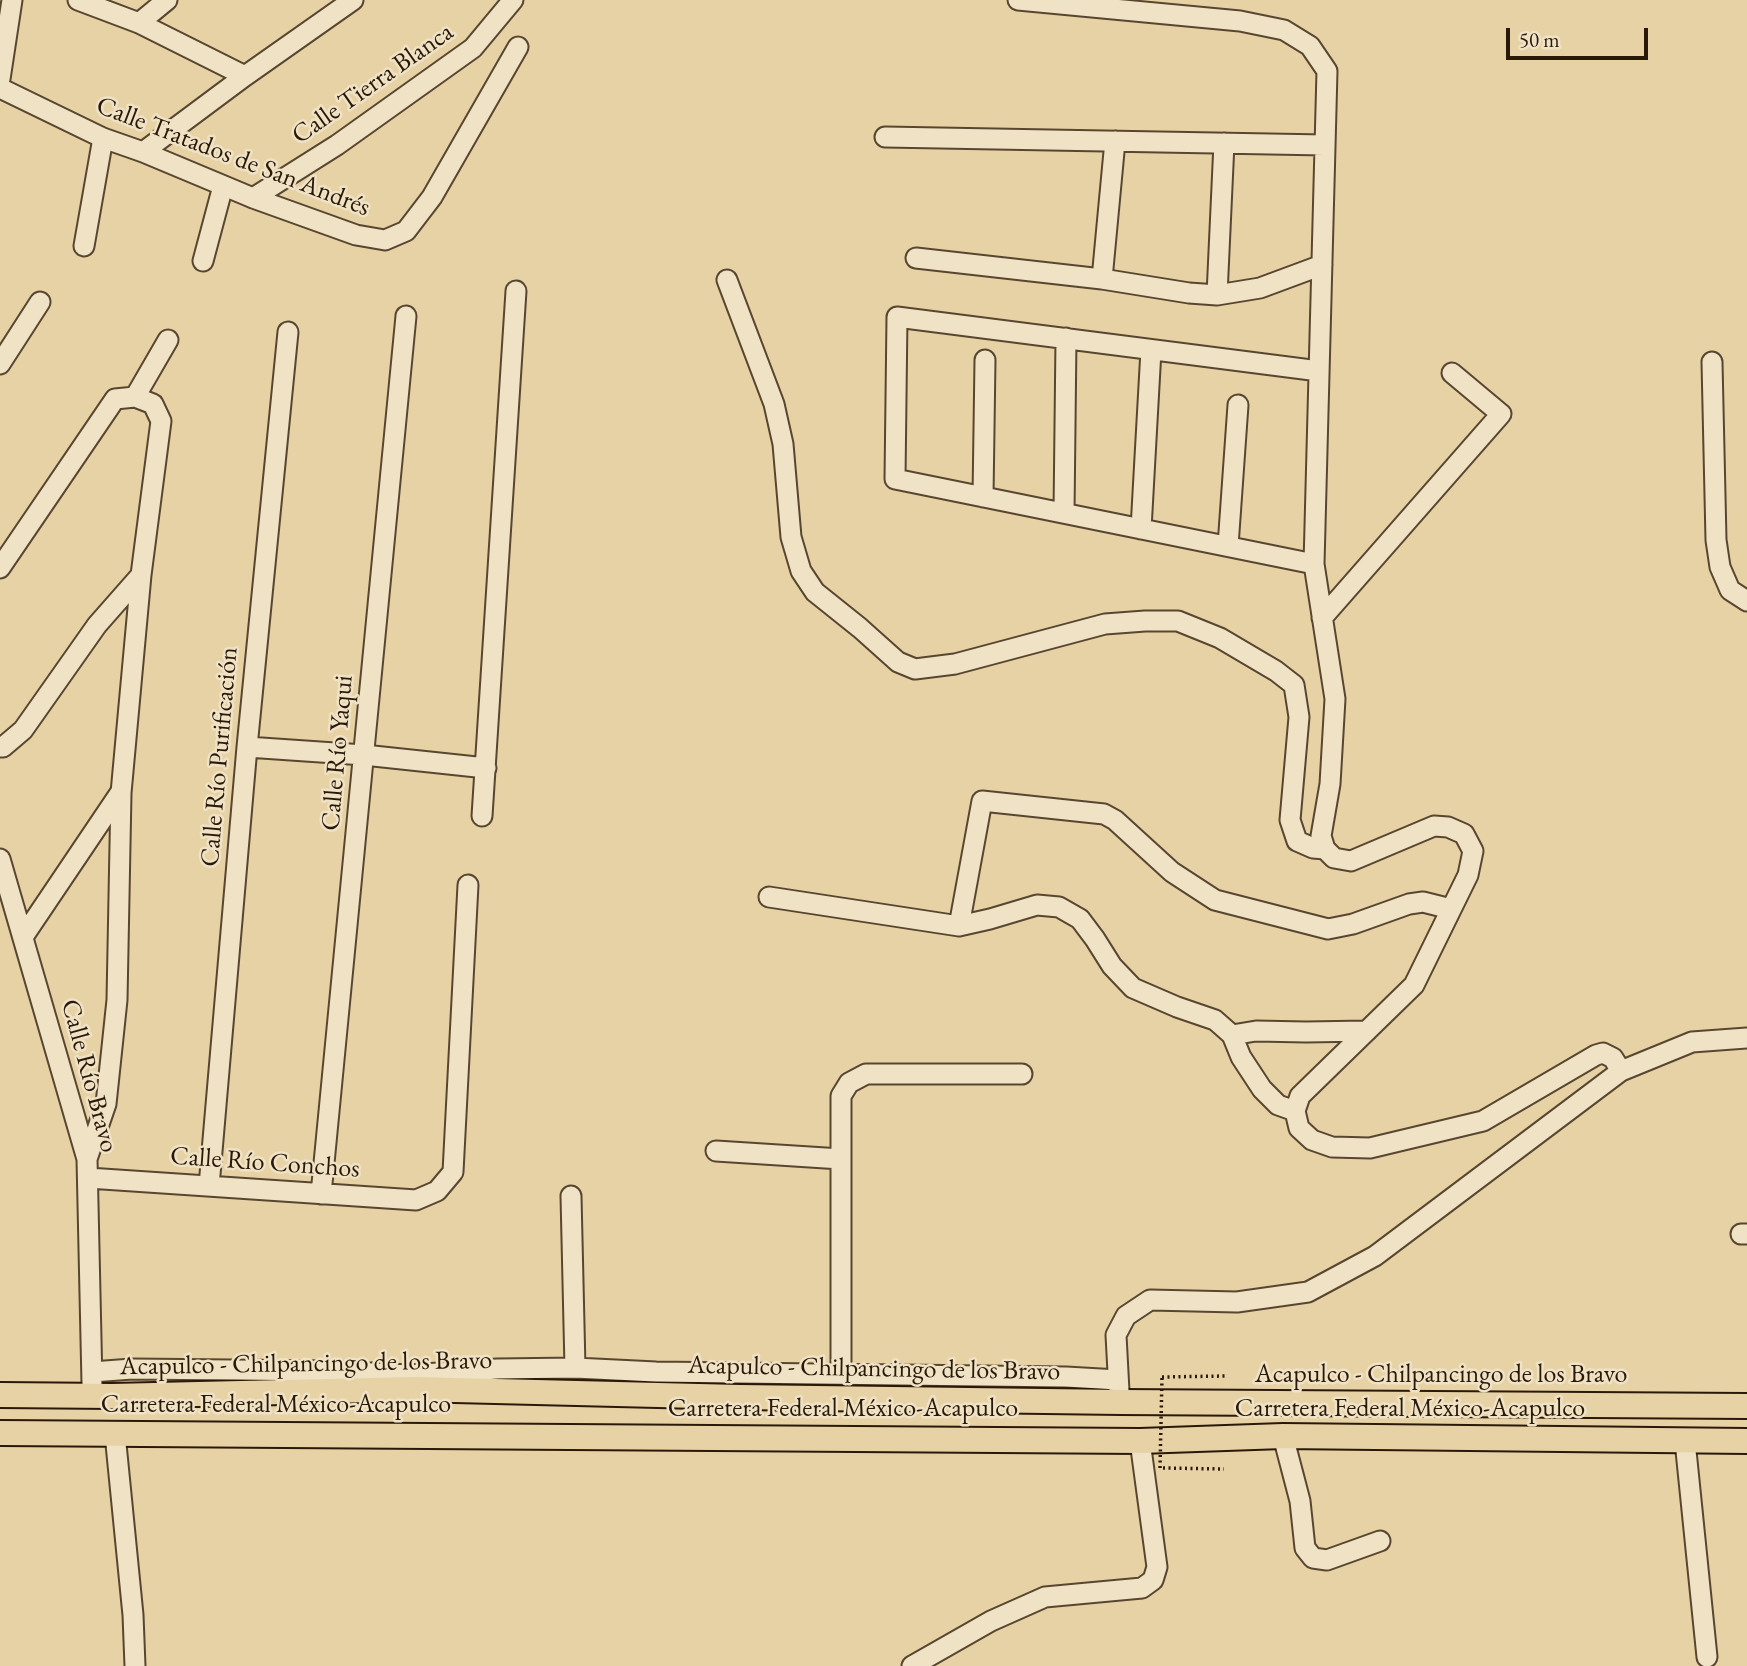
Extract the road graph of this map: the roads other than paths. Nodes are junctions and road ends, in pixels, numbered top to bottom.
1 (12, 0) edge
2 (78, 0) edge
3 (167, 0) edge
4 (353, 0) edge
5 (513, 0) edge
6 (1018, 0) edge
7 (139, 23) junction
8 (518, 47) dead end
9 (246, 76) junction
10 (0, 79) edge
11 (0, 88) edge
12 (885, 137) dead end
13 (103, 138) junction
14 (1115, 141) junction
15 (1224, 143) junction
16 (1325, 145) junction
17 (143, 152) junction
18 (223, 186) junction
19 (253, 198) junction
20 (84, 246) dead end
21 (916, 258) dead end
22 (203, 261) dead end
23 (1322, 265) junction
24 (1102, 279) junction
25 (727, 280) dead end
26 (516, 291) dead end
27 (1217, 295) junction
28 (40, 302) dead end
29 (406, 316) dead end
30 (288, 332) dead end
31 (1066, 338) junction
32 (168, 340) dead end
33 (1151, 350) junction
34 (985, 360) dead end
35 (1712, 362) dead end
36 (0, 364) edge
37 (1319, 371) junction
38 (1452, 373) dead end
39 (135, 397) junction
40 (1238, 405) dead end
41 (983, 497) junction
42 (1064, 513) junction
43 (1141, 529) junction
44 (1228, 546) junction
45 (1314, 564) junction
46 (0, 568) edge
47 (141, 575) junction
48 (1747, 601) edge
49 (1322, 618) junction
50 (0, 747) edge
51 (247, 747) junction
52 (364, 755) junction
53 (486, 768) junction
54 (121, 793) junction
55 (482, 816) dead end
56 (1325, 849) junction
57 (0, 859) edge
58 (468, 885) dead end
59 (769, 897) dead end
60 (1451, 909) junction
61 (959, 926) junction
62 (23, 937) junction
63 (1367, 1031) junction
64 (1232, 1035) junction
65 (1747, 1038) edge
66 (1621, 1071) junction
67 (1022, 1074) dead end
68 (1295, 1111) junction
69 (716, 1152) dead end
70 (842, 1159) junction
71 (88, 1168) junction
72 (209, 1186) junction
73 (321, 1194) junction
74 (571, 1196) dead end
75 (575, 1368) junction
76 (841, 1373) junction
77 (92, 1384) junction
78 (1119, 1391) junction
79 (0, 1395) edge
80 (1747, 1406) edge
81 (0, 1433) edge
82 (115, 1434) junction
83 (1283, 1436) junction
84 (1140, 1441) junction
85 (1685, 1441) junction
86 (1747, 1441) edge
87 (1380, 1541) dead end
88 (1707, 1657) dead end
89 (135, 1666) edge
90 (912, 1666) edge

1 - 10 street
2 - 7 street
3 - 7 street
4 - 9 street
5 - 19 street, Calle Tierra Blanca
6 - 16 street
7 - 9 street
8 - 19 street, Calle Tratados de San Andrés
9 - 17 street
11 - 13 street, Calle Tratados de San Andrés
12 - 14 street
13 - 17 street, Calle Tratados de San Andrés
13 - 20 street
14 - 15 street
14 - 24 street
15 - 16 street
15 - 27 street
16 - 23 street
17 - 18 street, Calle Tratados de San Andrés
18 - 19 street, Calle Tratados de San Andrés
18 - 22 street
21 - 24 street
23 - 27 street
23 - 37 street
24 - 27 street
25 - 56 street
26 - 53 street
28 - 36 street
29 - 52 street, Calle Río Yaqui
30 - 51 street, Calle Río Purificación
31 - 33 street
31 - 41 street
31 - 42 street
32 - 39 street
33 - 37 street
33 - 43 street
34 - 41 street
35 - 48 street
37 - 45 street
38 - 49 street
39 - 46 street
39 - 47 street
40 - 44 street
41 - 42 street
42 - 43 street
43 - 44 street
44 - 45 street
45 - 49 street
47 - 50 street
47 - 54 street
49 - 56 street
51 - 52 street
51 - 72 street, Calle Río Purificación
52 - 53 street
52 - 73 street, Calle Río Yaqui
53 - 55 street
54 - 62 street
54 - 71 street
56 - 60 street
57 - 62 street, Calle Río Bravo
58 - 73 street, Calle Río Conchos
59 - 61 street
60 - 61 street
60 - 63 street
61 - 64 street
62 - 71 street, Calle Río Bravo
63 - 64 street
63 - 68 street
64 - 68 street
65 - 66 street
66 - 68 street
66 - 78 street
67 - 70 street
69 - 70 street
70 - 76 street
71 - 72 street, Calle Río Conchos
71 - 77 street, Calle Río Bravo
72 - 73 street, Calle Río Conchos
74 - 75 street
75 - 76 street
75 - 77 street
76 - 78 street
77 - 78 main road, Acapulco - Chilpancingo de los Bravo
77 - 79 main road, Acapulco - Chilpancingo de los Bravo
78 - 80 main road, Acapulco - Chilpancingo de los Bravo
81 - 82 main road, Carretera Federal México-Acapulco
82 - 84 main road, Carretera Federal México-Acapulco
82 - 89 street
83 - 84 main road, Carretera Federal México-Acapulco
83 - 85 main road, Carretera Federal México-Acapulco
83 - 87 street
84 - 90 street
85 - 86 main road, Carretera Federal México-Acapulco
85 - 88 street

